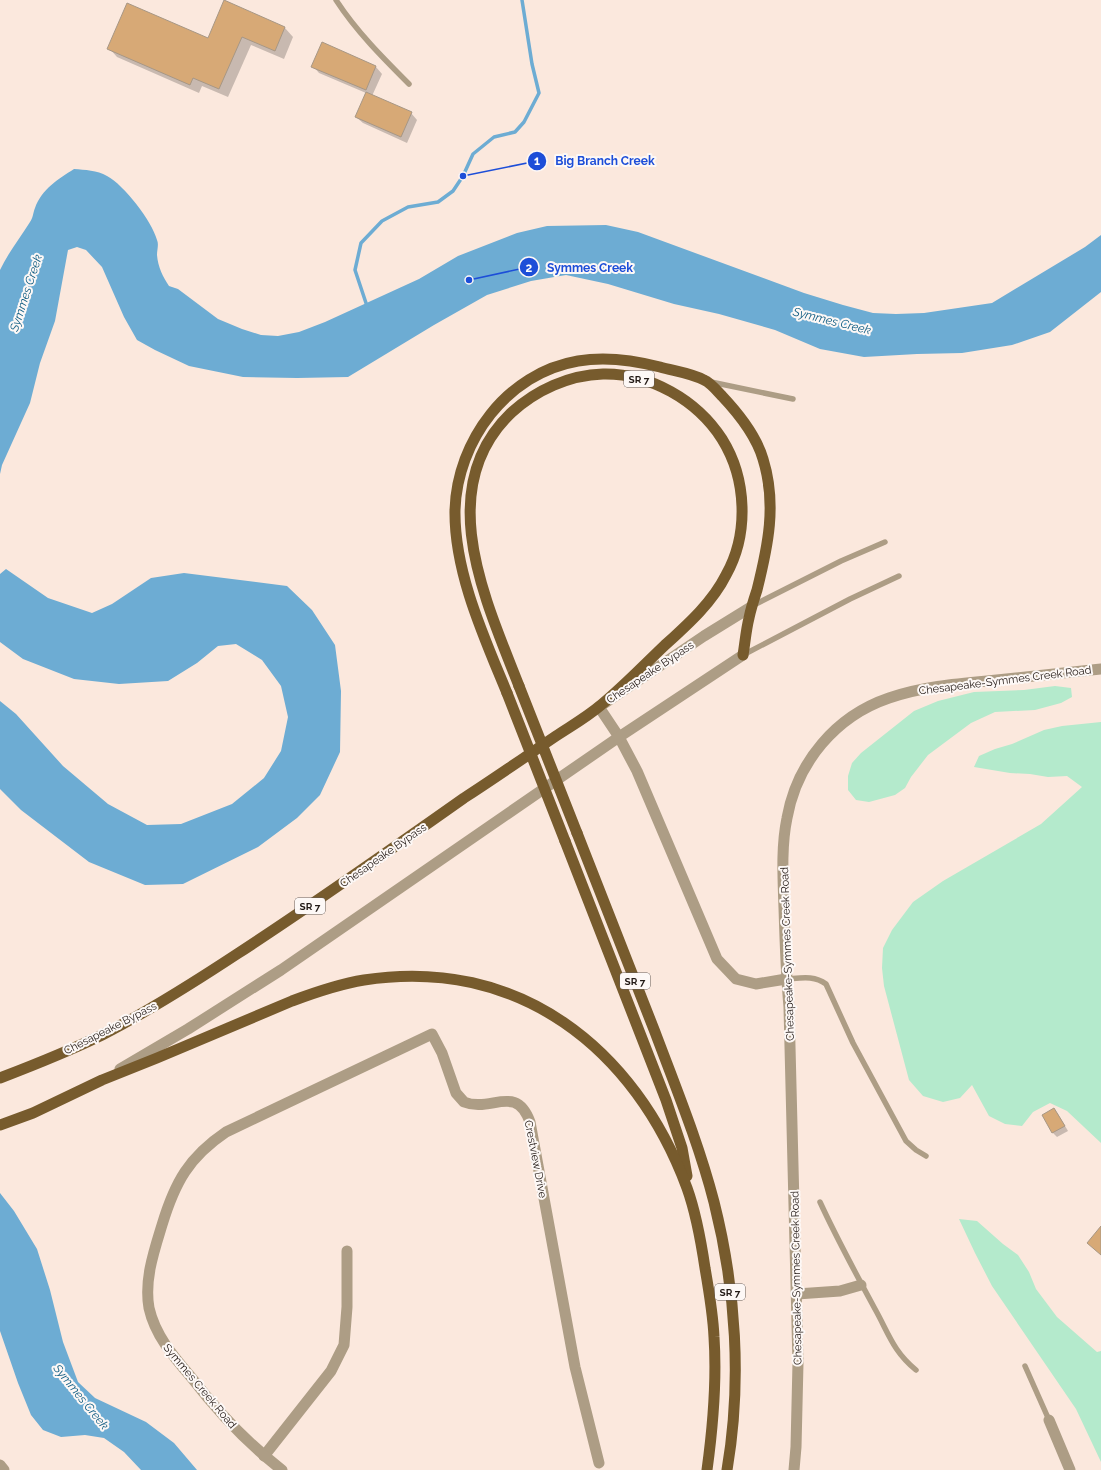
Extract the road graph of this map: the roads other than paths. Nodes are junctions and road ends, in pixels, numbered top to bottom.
1 (336, 0) edge
2 (409, 84) dead end
3 (706, 381) junction
4 (793, 399) dead end
5 (885, 542) dead end
6 (899, 576) dead end
7 (751, 607) junction
8 (743, 655) junction
9 (1101, 669) edge
10 (599, 707) junction
11 (619, 737) junction
12 (786, 979) junction
13 (2, 1077) edge
14 (102, 1080) junction
15 (0, 1125) edge
16 (926, 1156) dead end
17 (687, 1189) junction
18 (820, 1202) dead end
19 (165, 1216) joint
20 (347, 1252) dead end
21 (861, 1286) junction
22 (797, 1294) junction
23 (1025, 1366) dead end
24 (916, 1370) dead end
25 (1049, 1420) joint
26 (264, 1456) junction
27 (598, 1463) dead end
28 (0, 1465) edge
29 (4, 1470) edge
30 (282, 1470) edge
31 (707, 1470) edge
32 (727, 1470) edge
33 (794, 1470) edge
34 (1070, 1470) edge

1 - 2 lane
3 - 4 lane
3 - 7 main road
3 - 17 main road, bridge
5 - 7 lane
6 - 8 lane
7 - 8 main road
7 - 10 street, Chesapeake Bypass
8 - 11 street
9 - 12 street, Chesapeake-Symmes Creek Road
10 - 11 street
10 - 13 main road, Chesapeake Bypass / SR 7
10 - 32 main road, SR 7, bridge
11 - 12 street
11 - 14 street
12 - 16 lane
12 - 22 street, Chesapeake-Symmes Creek Road
14 - 15 main road, SR 7
14 - 17 main road, SR 7
17 - 31 main road, SR 7
18 - 21 lane
19 - 26 street, Symmes Creek Road
19 - 27 street, Crestview Drive
20 - 26 street
21 - 22 street
21 - 24 lane
22 - 33 street, Chesapeake-Symmes Creek Road
23 - 25 lane
25 - 34 street
26 - 30 street, Symmes Creek Road
28 - 29 street

